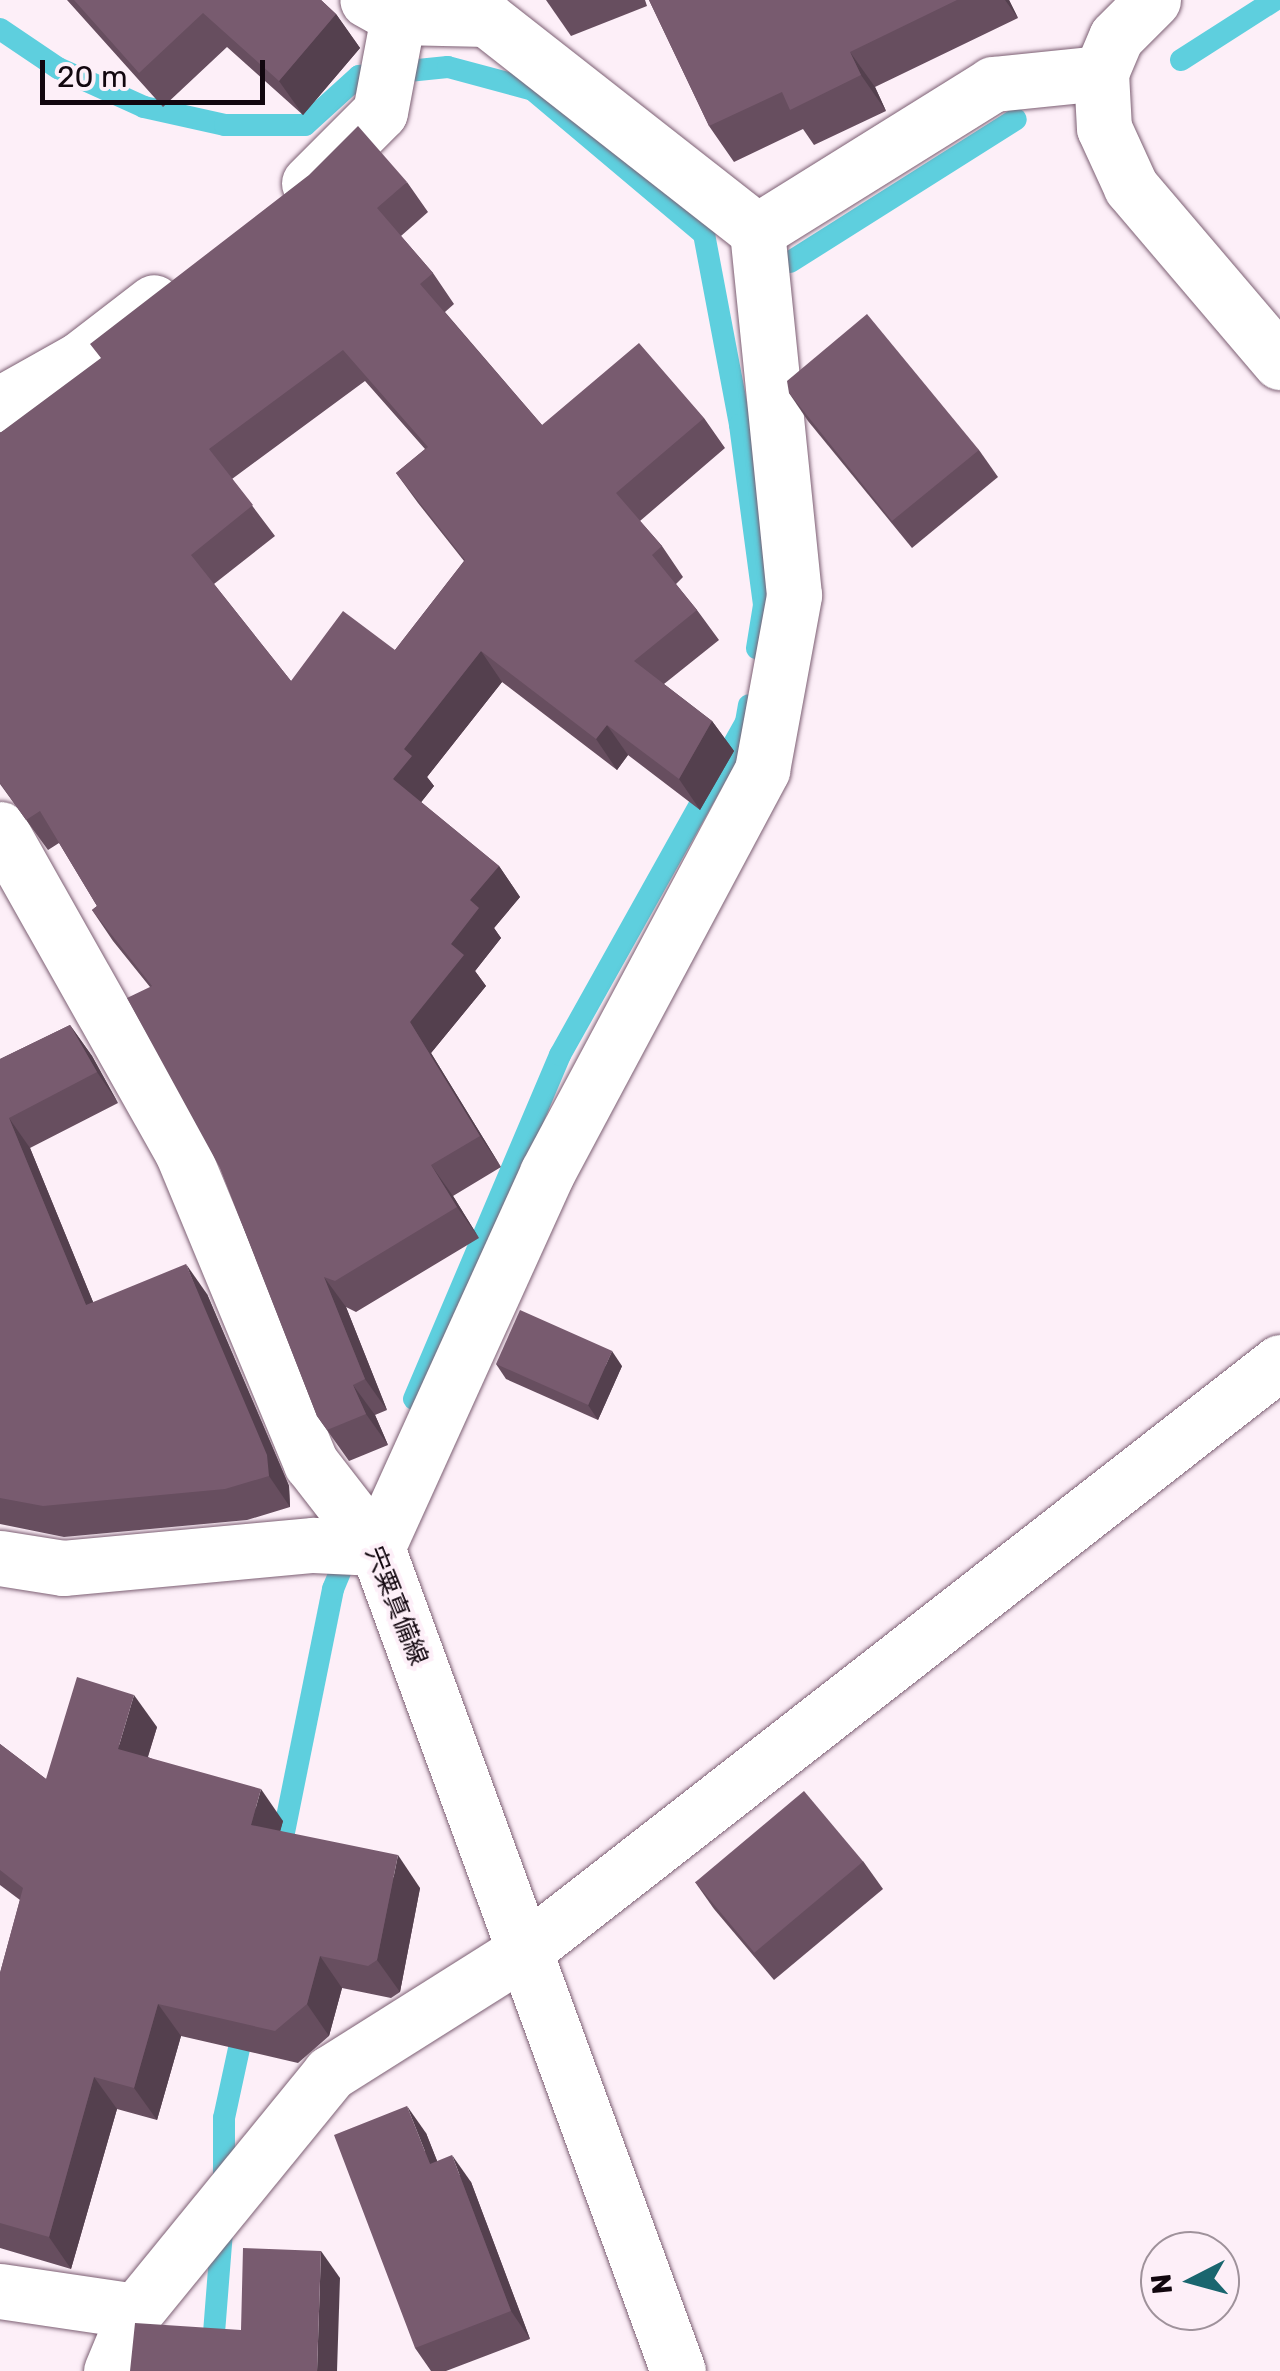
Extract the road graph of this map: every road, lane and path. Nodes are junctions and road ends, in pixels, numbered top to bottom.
1 (1152, 0) edge
2 (382, 8) edge
3 (1101, 74) junction
4 (265, 217) edge
5 (757, 231) junction
6 (188, 276) edge
7 (1280, 362) edge
8 (0, 404) edge
9 (0, 829) edge
10 (1280, 1362) edge
11 (377, 1548) junction
12 (0, 1558) edge
13 (524, 1951) junction
14 (0, 2291) edge
15 (136, 2311) junction
16 (111, 2371) edge
17 (678, 2371) edge

1 - 3 street
2 - 4 street
2 - 5 street
3 - 5 street
3 - 7 street
5 - 11 street
6 - 8 street
9 - 11 street, 宍粟真備線
10 - 13 street
11 - 12 street
11 - 13 street, 宍粟真備線
13 - 15 street
13 - 17 street, 宍粟真備線
14 - 15 street
15 - 16 street

